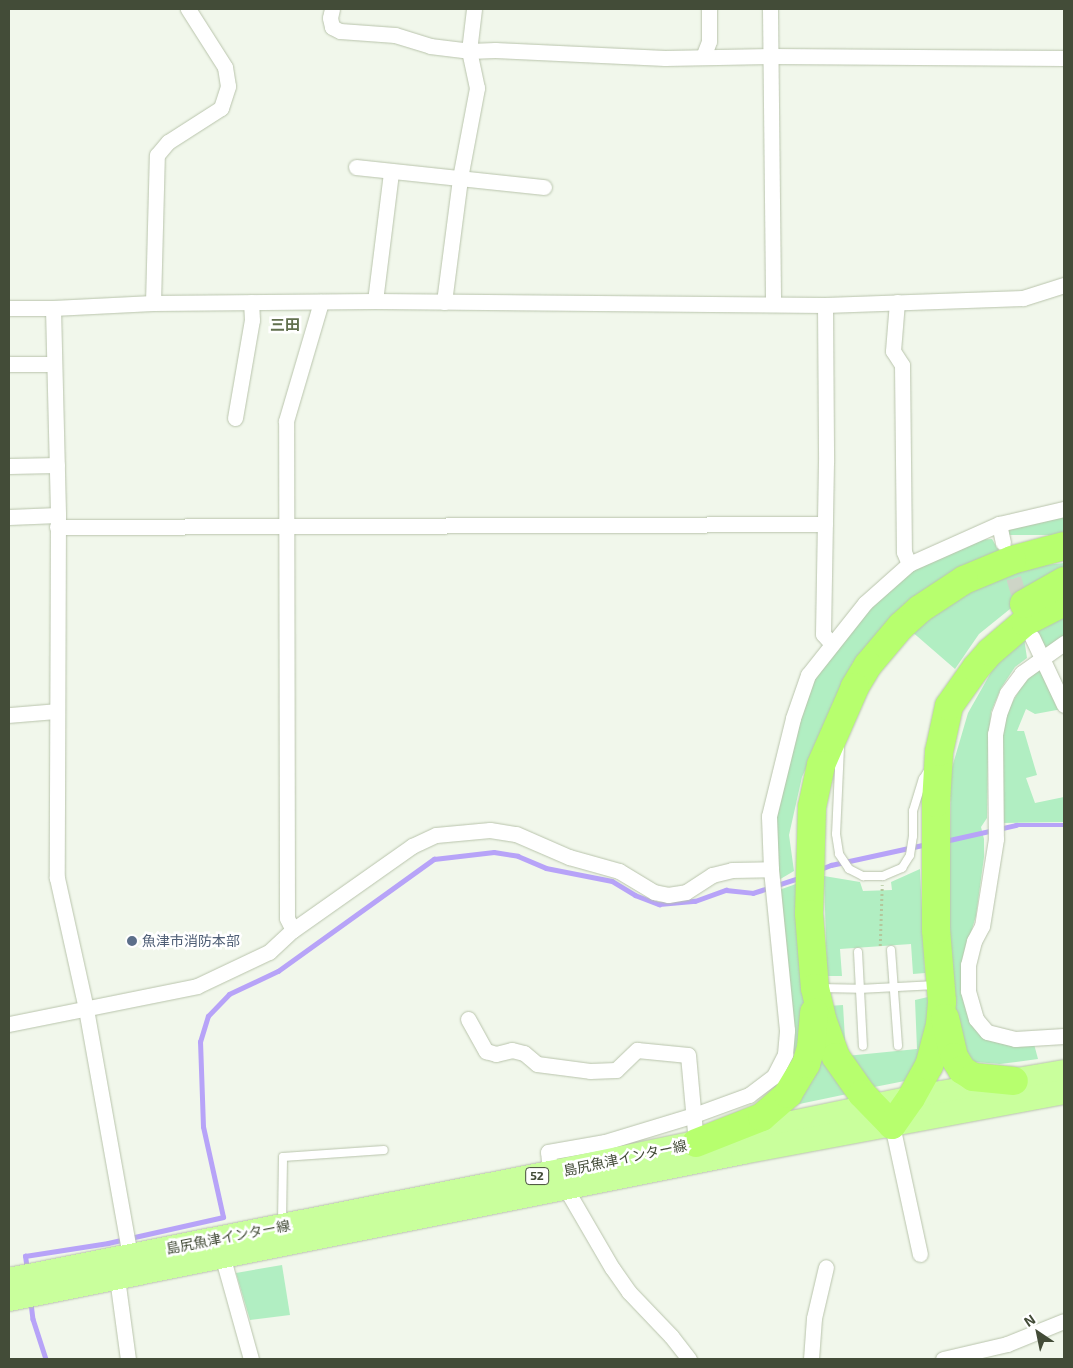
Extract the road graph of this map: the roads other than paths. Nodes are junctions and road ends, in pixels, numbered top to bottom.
1 (188, 9) edge
2 (332, 9) edge
3 (474, 9) edge
4 (709, 9) edge
5 (770, 9) edge
6 (469, 51) junction
7 (771, 56) junction
8 (703, 57) junction
9 (1064, 58) edge
10 (356, 167) dead end
11 (391, 172) junction
12 (460, 178) junction
13 (544, 187) dead end
14 (1064, 285) edge
15 (251, 302) junction
16 (321, 302) junction
17 (375, 302) junction
18 (444, 302) junction
19 (897, 302) junction
20 (154, 304) junction
21 (773, 304) junction
22 (825, 305) junction
23 (9, 308) edge
24 (53, 308) junction
25 (9, 364) edge
26 (54, 364) junction
27 (234, 418) dead end
28 (56, 465) junction
29 (9, 466) edge
30 (1064, 509) edge
31 (9, 517) edge
32 (58, 521) junction
33 (824, 524) junction
34 (999, 524) junction
35 (286, 525) junction
36 (1003, 543) tunnel mouth
37 (1064, 546) edge
38 (1064, 555) edge
39 (909, 564) junction
40 (988, 569) junction
41 (1064, 582) edge
42 (1064, 602) edge
43 (1032, 637) dead end
44 (1064, 643) edge
45 (832, 644) junction
46 (1043, 657) junction
47 (1064, 705) edge
48 (950, 706) junction
49 (57, 711) junction
50 (9, 715) edge
51 (838, 722) junction
52 (939, 752) junction
53 (772, 869) junction
54 (293, 930) junction
55 (891, 950) dead end
56 (858, 952) dead end
57 (815, 988) junction
58 (894, 988) junction
59 (860, 989) junction
60 (941, 993) junction
61 (86, 1009) junction
62 (468, 1019) dead end
63 (9, 1024) edge
64 (1064, 1036) edge
65 (863, 1046) dead end
66 (898, 1046) dead end
67 (1064, 1072) edge
68 (1014, 1081) junction
69 (1064, 1092) edge
70 (911, 1098) junction
71 (694, 1115) junction
72 (882, 1116) junction
73 (696, 1143) junction
74 (384, 1150) dead end
75 (558, 1181) junction
76 (282, 1226) junction
77 (220, 1249) junction
78 (920, 1254) dead end
79 (130, 1256) junction
80 (826, 1267) dead end
81 (117, 1278) junction
82 (9, 1280) edge
83 (9, 1299) edge
84 (1064, 1320) edge
85 (128, 1359) edge
86 (251, 1359) edge
87 (689, 1359) edge
88 (811, 1359) edge
89 (943, 1359) edge

1 - 20 street
2 - 6 street
3 - 6 street
4 - 8 street
5 - 7 street
6 - 8 street
6 - 12 street
7 - 8 street
7 - 9 street
7 - 21 street
10 - 11 street
11 - 12 street
11 - 17 street
12 - 13 street
12 - 18 street
14 - 19 street
15 - 16 street
15 - 20 street
15 - 27 street
16 - 17 street
16 - 35 street
17 - 18 street
18 - 21 street
19 - 22 street
19 - 39 street
20 - 24 street
21 - 22 street
22 - 33 street
23 - 24 street
24 - 26 street
25 - 26 street
26 - 28 street
28 - 29 street
28 - 32 street
30 - 34 street
31 - 32 street
32 - 35 street
32 - 49 street
33 - 35 street
33 - 45 street
34 - 36 street
34 - 39 street
35 - 54 street
37 - 40 highway
38 - 40 highway
39 - 45 street
40 - 51 highway
41 - 48 highway
42 - 48 highway
43 - 46 street
44 - 46 street
45 - 53 street
46 - 47 street
46 - 64 street
48 - 52 highway
49 - 50 street
49 - 61 street
51 - 52 lane
51 - 57 highway
52 - 60 highway
53 - 54 street
53 - 71 street
54 - 61 street
55 - 58 lane
56 - 59 lane
57 - 59 lane
57 - 72 highway
57 - 73 highway
58 - 59 lane
58 - 60 lane
58 - 66 lane
59 - 65 lane
60 - 68 highway
60 - 70 highway
61 - 63 street
61 - 79 street
62 - 71 street
67 - 68 main road
68 - 70 main road
69 - 72 main road, 島尻魚津インター線 / 52
70 - 72 highway
71 - 73 street
71 - 75 street
72 - 73 main road, 島尻魚津インター線 / 52
72 - 75 main road, 島尻魚津インター線 / 52
72 - 78 street
73 - 75 main road, 島尻魚津インター線 / 52
74 - 76 lane
75 - 76 main road, 島尻魚津インター線 / 52
75 - 77 main road, 島尻魚津インター線 / 52
75 - 87 street
76 - 77 main road, 島尻魚津インター線 / 52
77 - 79 main road, 島尻魚津インター線 / 52
77 - 81 main road, 島尻魚津インター線 / 52
77 - 86 street
79 - 81 street
79 - 82 main road, 島尻魚津インター線 / 52
80 - 88 street
81 - 83 main road, 島尻魚津インター線 / 52
81 - 85 street
84 - 89 street

